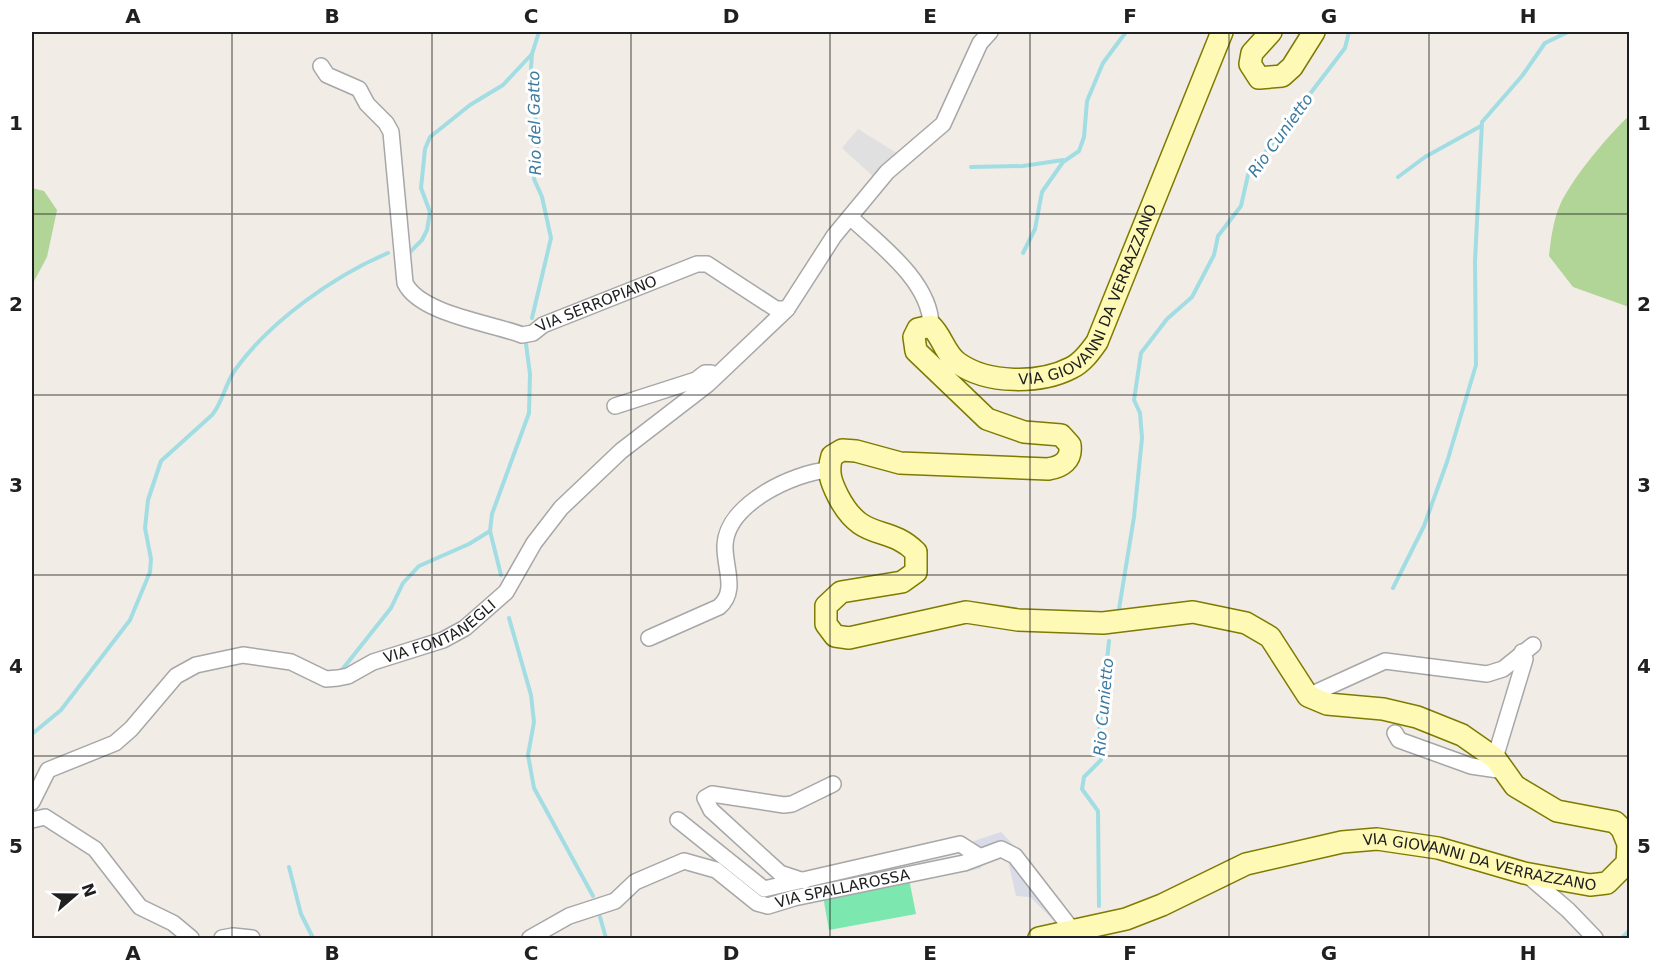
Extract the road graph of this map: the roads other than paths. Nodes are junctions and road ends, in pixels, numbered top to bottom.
1 (990, 32) edge
2 (1221, 32) edge
3 (1271, 32) edge
4 (1314, 32) edge
5 (321, 66) dead end
6 (850, 217) junction
7 (786, 309) junction
8 (931, 326) junction
9 (719, 374) junction
10 (615, 406) dead end
11 (828, 470) junction
12 (649, 638) dead end
13 (1308, 696) junction
14 (1395, 733) dead end
15 (1500, 765) junction
16 (833, 784) dead end
17 (32, 802) edge
18 (32, 820) edge
19 (678, 820) dead end
20 (979, 855) junction
21 (1524, 873) junction
22 (804, 881) junction
23 (1074, 935) edge
24 (191, 939) edge
25 (222, 939) edge
26 (252, 939) edge
27 (530, 939) edge
28 (1039, 939) edge
29 (1595, 939) edge

1 - 6 street, VIA FONTANEGLI
2 - 8 street, VIA GIOVANNI DA VERRAZZANO
3 - 4 street
5 - 7 street, VIA SERROPIANO
6 - 7 street, VIA FONTANEGLI
6 - 8 street
7 - 9 street, VIA FONTANEGLI
8 - 11 street
9 - 10 street
9 - 17 street, VIA FONTANEGLI
11 - 12 street
11 - 13 street
13 - 15 street, VIA GIOVANNI DA VERRAZZANO
13 - 15 street
14 - 15 street
15 - 21 street, VIA GIOVANNI DA VERRAZZANO
16 - 22 street, VIA SPALLAROSSA
18 - 24 street
19 - 22 street, VIA SPALLAROSSA
20 - 22 street, VIA SPALLAROSSA
20 - 23 street, VIA SPALLAROSSA
20 - 27 street, VIA SPALLAROSSA
21 - 23 street, VIA GIOVANNI DA VERRAZZANO
21 - 29 street
23 - 28 street, VIA GIOVANNI DA VERRAZZANO
25 - 26 street

